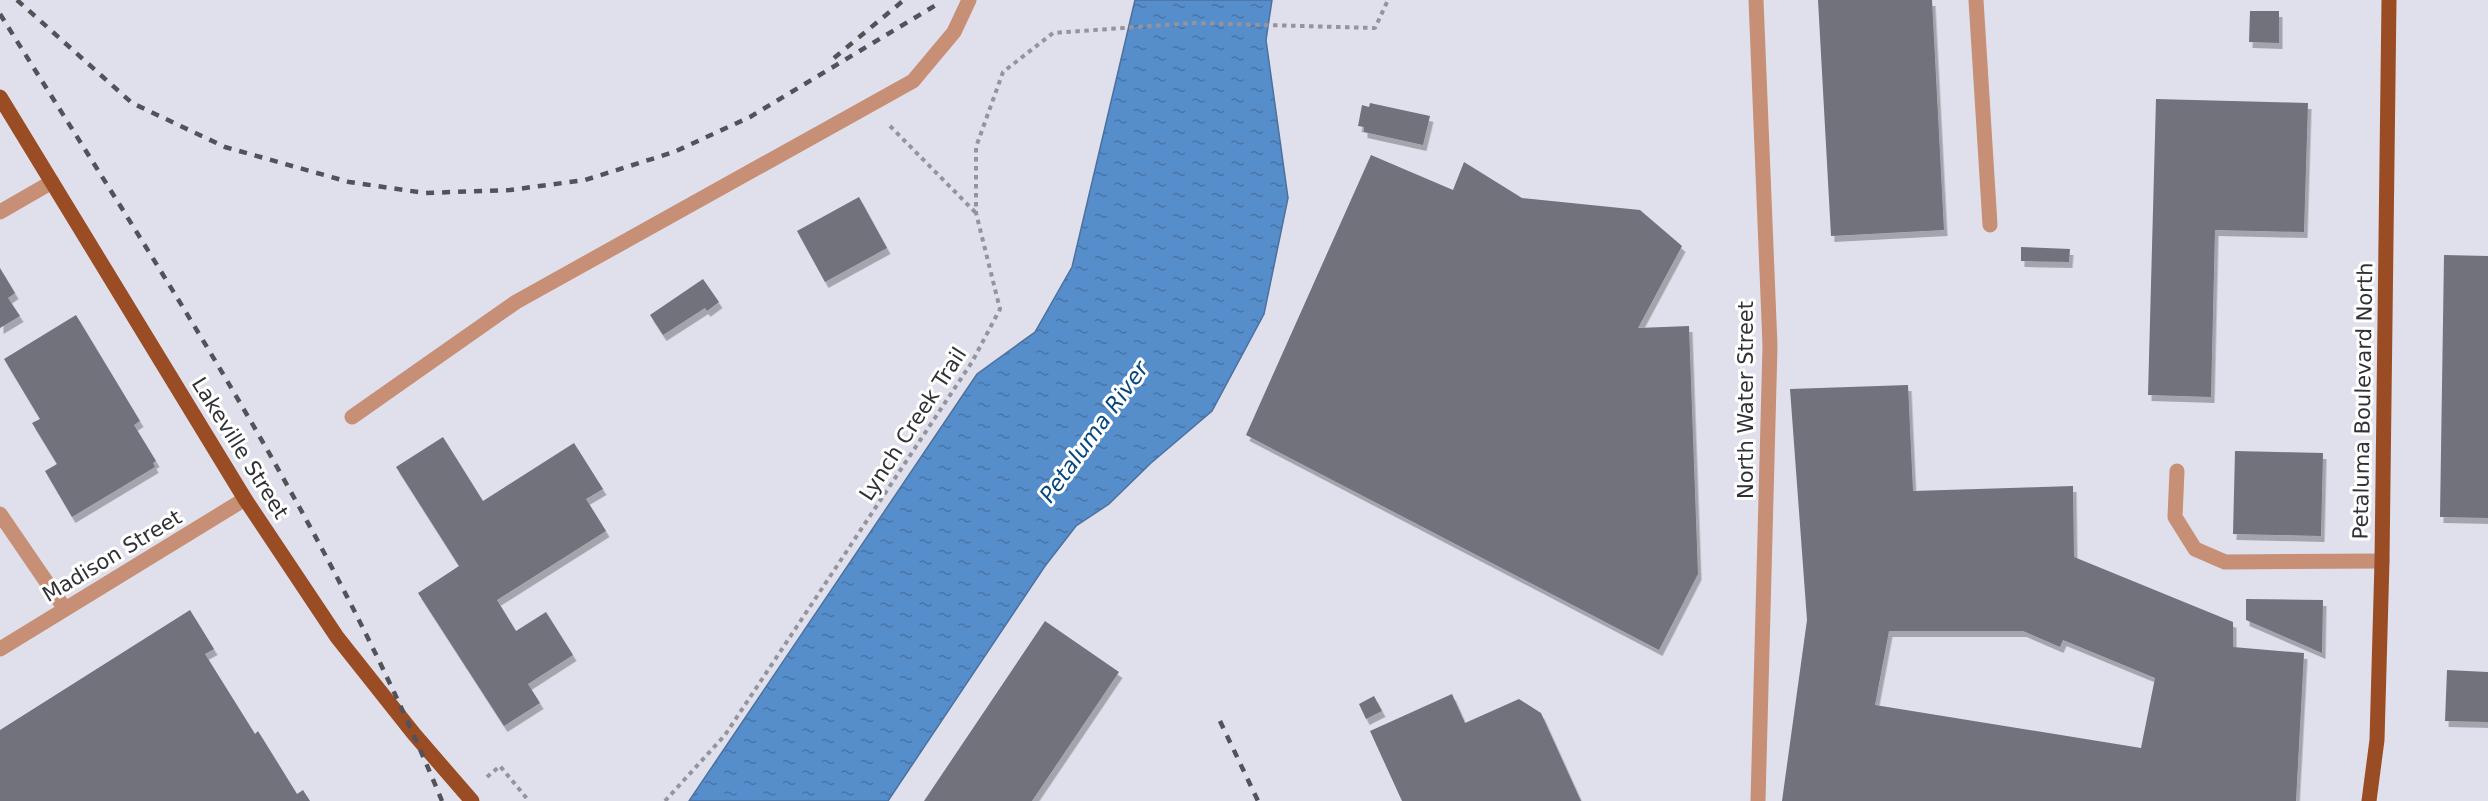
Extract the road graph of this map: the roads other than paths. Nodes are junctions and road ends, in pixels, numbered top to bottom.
1 (969, 0) edge
2 (1756, 0) edge
3 (1976, 0) edge
4 (2389, 0) edge
5 (0, 97) edge
6 (52, 182) junction
7 (0, 212) edge
8 (1990, 225) dead end
9 (352, 417) dead end
10 (2177, 471) dead end
11 (245, 499) junction
12 (0, 514) edge
13 (2382, 561) junction
14 (65, 609) junction
15 (0, 649) edge
16 (472, 801) edge
17 (1758, 801) edge
18 (2370, 801) edge

1 - 9 street
2 - 17 street, North Water Street
3 - 8 street
4 - 13 main road, Petaluma Boulevard North
5 - 6 main road, Lakeville Street
6 - 7 street
6 - 11 main road, Lakeville Street
10 - 13 street
11 - 14 street, Madison Street
11 - 16 main road, Lakeville Street
12 - 14 street
13 - 18 main road, Petaluma Boulevard North
14 - 15 street, Madison Street

